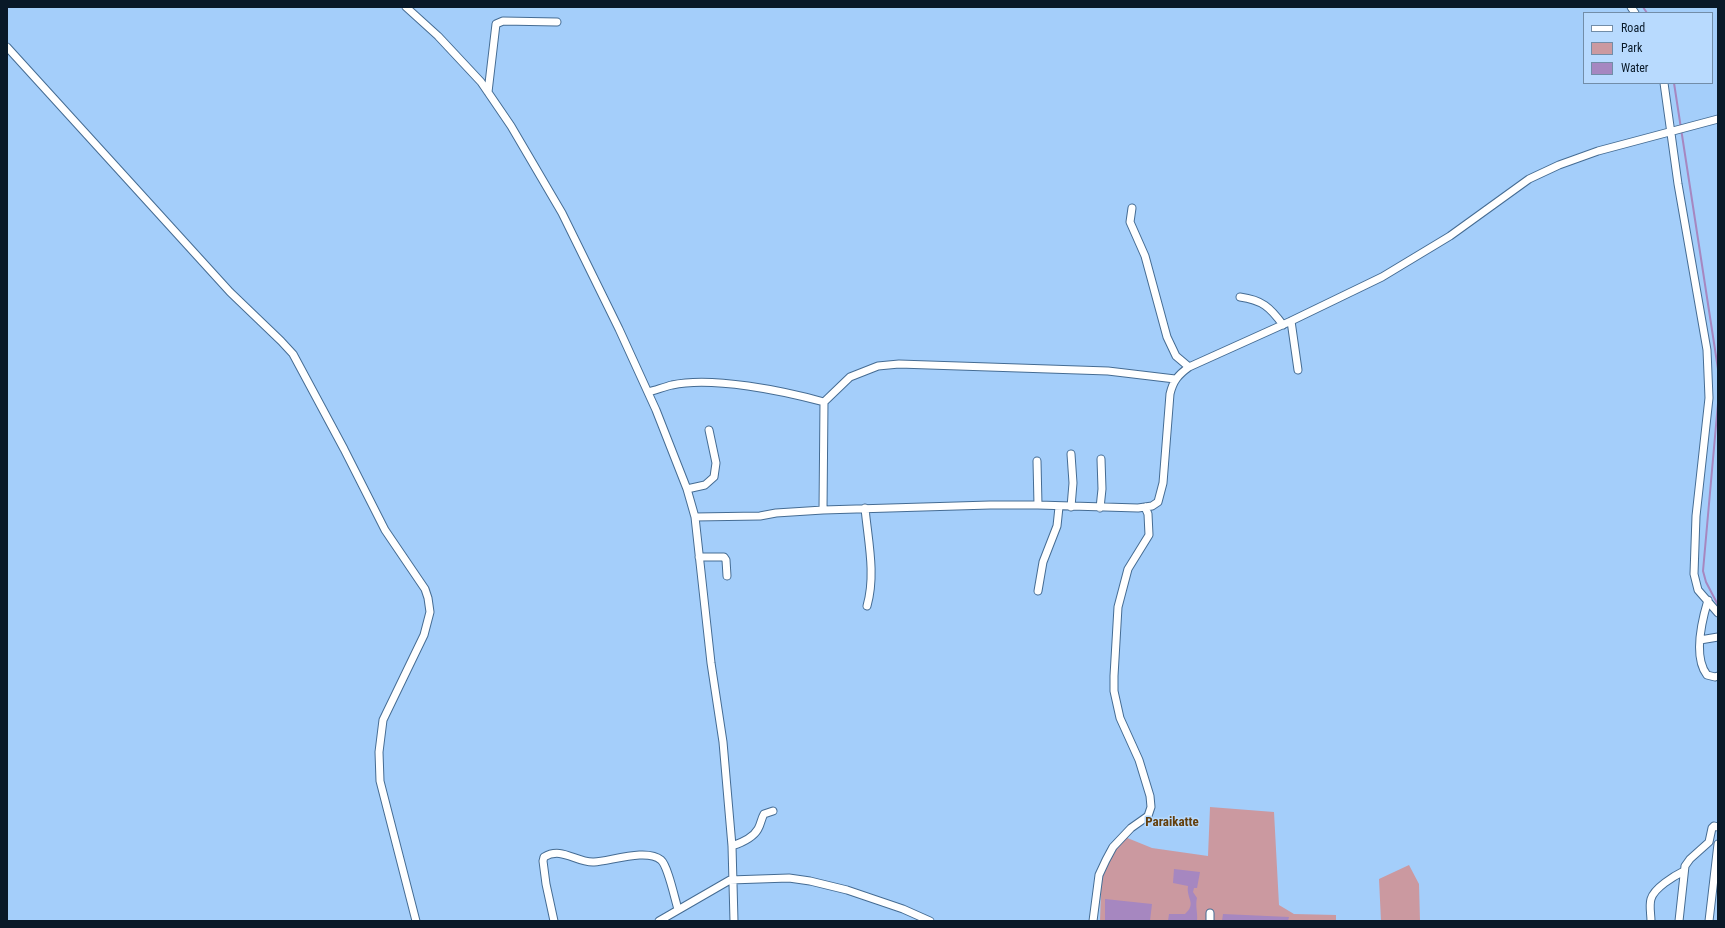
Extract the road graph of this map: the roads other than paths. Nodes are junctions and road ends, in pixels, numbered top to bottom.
1 (406, 7) edge
2 (557, 22) dead end
3 (7, 47) edge
4 (1664, 84) edge
5 (488, 92) junction
6 (1718, 119) edge
7 (1672, 131) junction
8 (1132, 208) dead end
9 (1240, 297) dead end
10 (1291, 322) junction
11 (1283, 325) junction
12 (1189, 367) junction
13 (1298, 370) dead end
14 (1175, 379) junction
15 (648, 392) junction
16 (824, 402) junction
17 (710, 430) dead end
18 (1072, 454) dead end
19 (1102, 459) dead end
20 (1037, 461) dead end
21 (687, 489) junction
22 (1038, 505) junction
23 (1059, 507) junction
24 (1071, 507) junction
25 (1145, 507) junction
26 (865, 508) junction
27 (1100, 508) junction
28 (823, 510) junction
29 (695, 518) junction
30 (699, 557) junction
31 (726, 576) dead end
32 (1038, 591) dead end
33 (1708, 600) junction
34 (867, 606) dead end
35 (1718, 613) edge
36 (1718, 637) edge
37 (1700, 640) junction
38 (1718, 676) edge
39 (773, 811) dead end
40 (1718, 827) edge
41 (1718, 844) edge
42 (732, 846) junction
43 (1684, 871) junction
44 (734, 879) junction
45 (678, 910) junction
46 (1210, 913) dead end
47 (416, 921) edge
48 (554, 921) edge
49 (659, 921) edge
50 (734, 921) edge
51 (930, 921) edge
52 (1093, 921) edge
53 (1210, 921) edge
54 (1651, 921) edge
55 (1679, 921) edge
56 (1709, 921) edge

1 - 5 street
2 - 5 street
3 - 47 street
4 - 7 street
5 - 15 street
6 - 7 street
7 - 10 street
7 - 33 street
8 - 12 street
9 - 11 street
10 - 11 street
10 - 13 street
11 - 12 street
12 - 14 street
14 - 16 street
14 - 25 street
15 - 16 street
15 - 21 street
16 - 28 street
17 - 21 street
18 - 24 street
19 - 27 street
20 - 22 street
21 - 29 street
22 - 23 street
22 - 26 street
23 - 24 street
23 - 32 street
24 - 27 street
25 - 27 street
25 - 52 street
26 - 28 street
26 - 34 street
28 - 29 street
29 - 30 street
30 - 31 street
30 - 42 street
33 - 35 street
33 - 37 street
36 - 37 street
37 - 38 street
39 - 42 street
40 - 43 street
41 - 56 street
42 - 44 street
43 - 54 street
43 - 55 street
44 - 45 street
44 - 50 street
44 - 51 street
45 - 48 street
45 - 49 street
46 - 53 street

